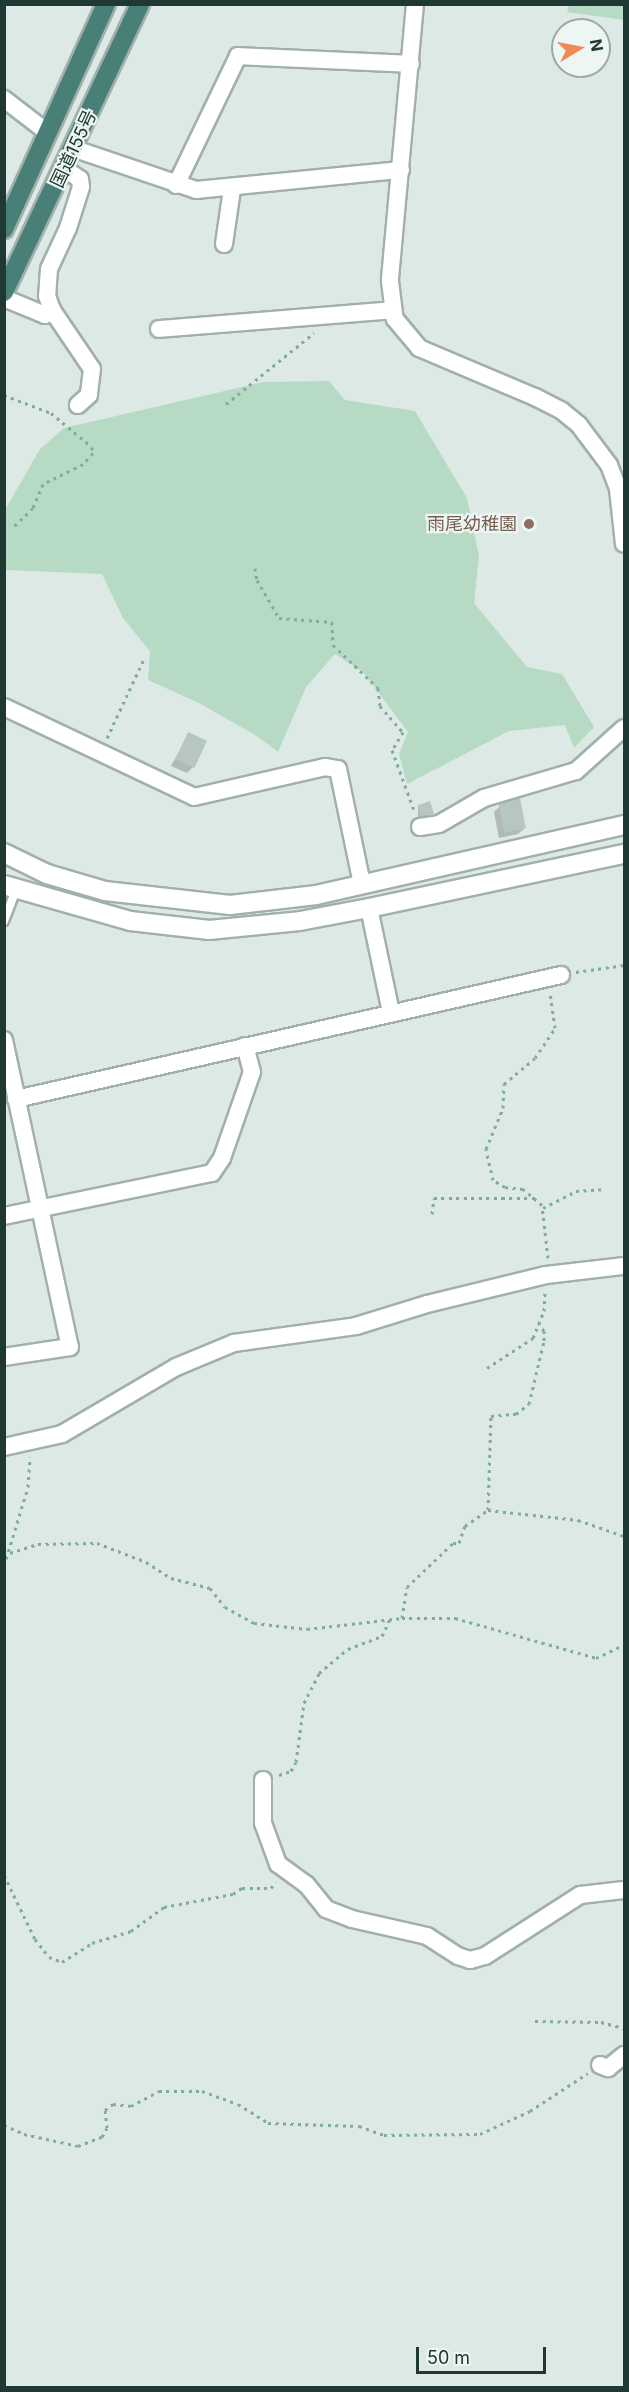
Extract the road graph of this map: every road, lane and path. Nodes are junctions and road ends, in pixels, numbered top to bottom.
1 (106, 4) edge
2 (140, 4) edge
3 (415, 4) edge
4 (411, 64) junction
5 (4, 99) edge
6 (47, 132) junction
7 (75, 148) junction
8 (65, 169) junction
9 (401, 170) junction
10 (176, 185) junction
11 (232, 189) junction
12 (4, 229) edge
13 (224, 244) dead end
14 (4, 292) edge
15 (4, 298) edge
16 (52, 310) junction
17 (393, 310) junction
18 (330, 315) junction
19 (159, 329) dead end
20 (4, 395) edge
21 (226, 404) dead end
22 (78, 405) dead end
23 (623, 519) edge
24 (13, 527) dead end
25 (624, 544) edge
26 (255, 568) dead end
27 (144, 659) dead end
28 (4, 707) edge
29 (624, 728) edge
30 (100, 753) junction
31 (624, 825) edge
32 (420, 827) joint
33 (4, 853) edge
34 (624, 854) edge
35 (362, 884) junction
36 (10, 888) edge
37 (369, 908) junction
38 (4, 921) edge
39 (624, 965) edge
40 (554, 976) junction
41 (392, 1012) junction
42 (4, 1040) edge
43 (245, 1046) junction
44 (16, 1099) junction
45 (602, 1189) dead end
46 (536, 1198) junction
47 (39, 1208) junction
48 (543, 1209) junction
49 (432, 1214) dead end
50 (4, 1216) edge
51 (624, 1266) edge
52 (546, 1275) junction
53 (539, 1323) junction
54 (4, 1357) edge
55 (487, 1368) dead end
56 (30, 1442) junction
57 (4, 1447) edge
58 (488, 1510) junction
59 (624, 1536) edge
60 (10, 1553) junction
61 (4, 1566) edge
62 (402, 1618) junction
63 (390, 1619) junction
64 (624, 1645) edge
65 (263, 1780) joint
66 (286, 1873) junction
67 (4, 1875) edge
68 (624, 1890) edge
69 (535, 2021) dead end
70 (624, 2028) edge
71 (624, 2055) edge
72 (600, 2065) joint
73 (4, 2125) edge

1 - 6 highway, 国道155号
2 - 7 highway, 国道155号
3 - 4 street
4 - 9 street
4 - 10 street
5 - 6 street
6 - 12 highway, 国道155号
7 - 8 highway, 国道155号
7 - 10 street
8 - 14 highway, 国道155号
8 - 16 street
9 - 11 street
9 - 17 street
10 - 11 street
11 - 13 street
15 - 16 street
16 - 22 street
17 - 18 street
17 - 23 street
18 - 19 street
18 - 21 path
20 - 24 path
23 - 25 street
26 - 32 path
27 - 30 path
28 - 30 street
29 - 32 street
30 - 35 street
31 - 35 street
33 - 35 street
34 - 37 street
36 - 37 street
36 - 38 lane
37 - 41 street
39 - 40 path
40 - 41 street
40 - 46 path
41 - 43 street
42 - 44 street
43 - 44 street
43 - 47 street
44 - 47 street
45 - 48 path
46 - 48 path
46 - 49 path
47 - 50 street
47 - 54 street
48 - 52 path
51 - 52 street
52 - 53 path
52 - 56 street
53 - 55 path
53 - 58 path
56 - 57 street
56 - 60 path
58 - 59 path
58 - 62 path
60 - 61 path
60 - 63 path
62 - 63 path
62 - 64 path
63 - 65 path
65 - 66 street
66 - 67 path
66 - 68 street
69 - 70 path
71 - 72 street
72 - 73 path

